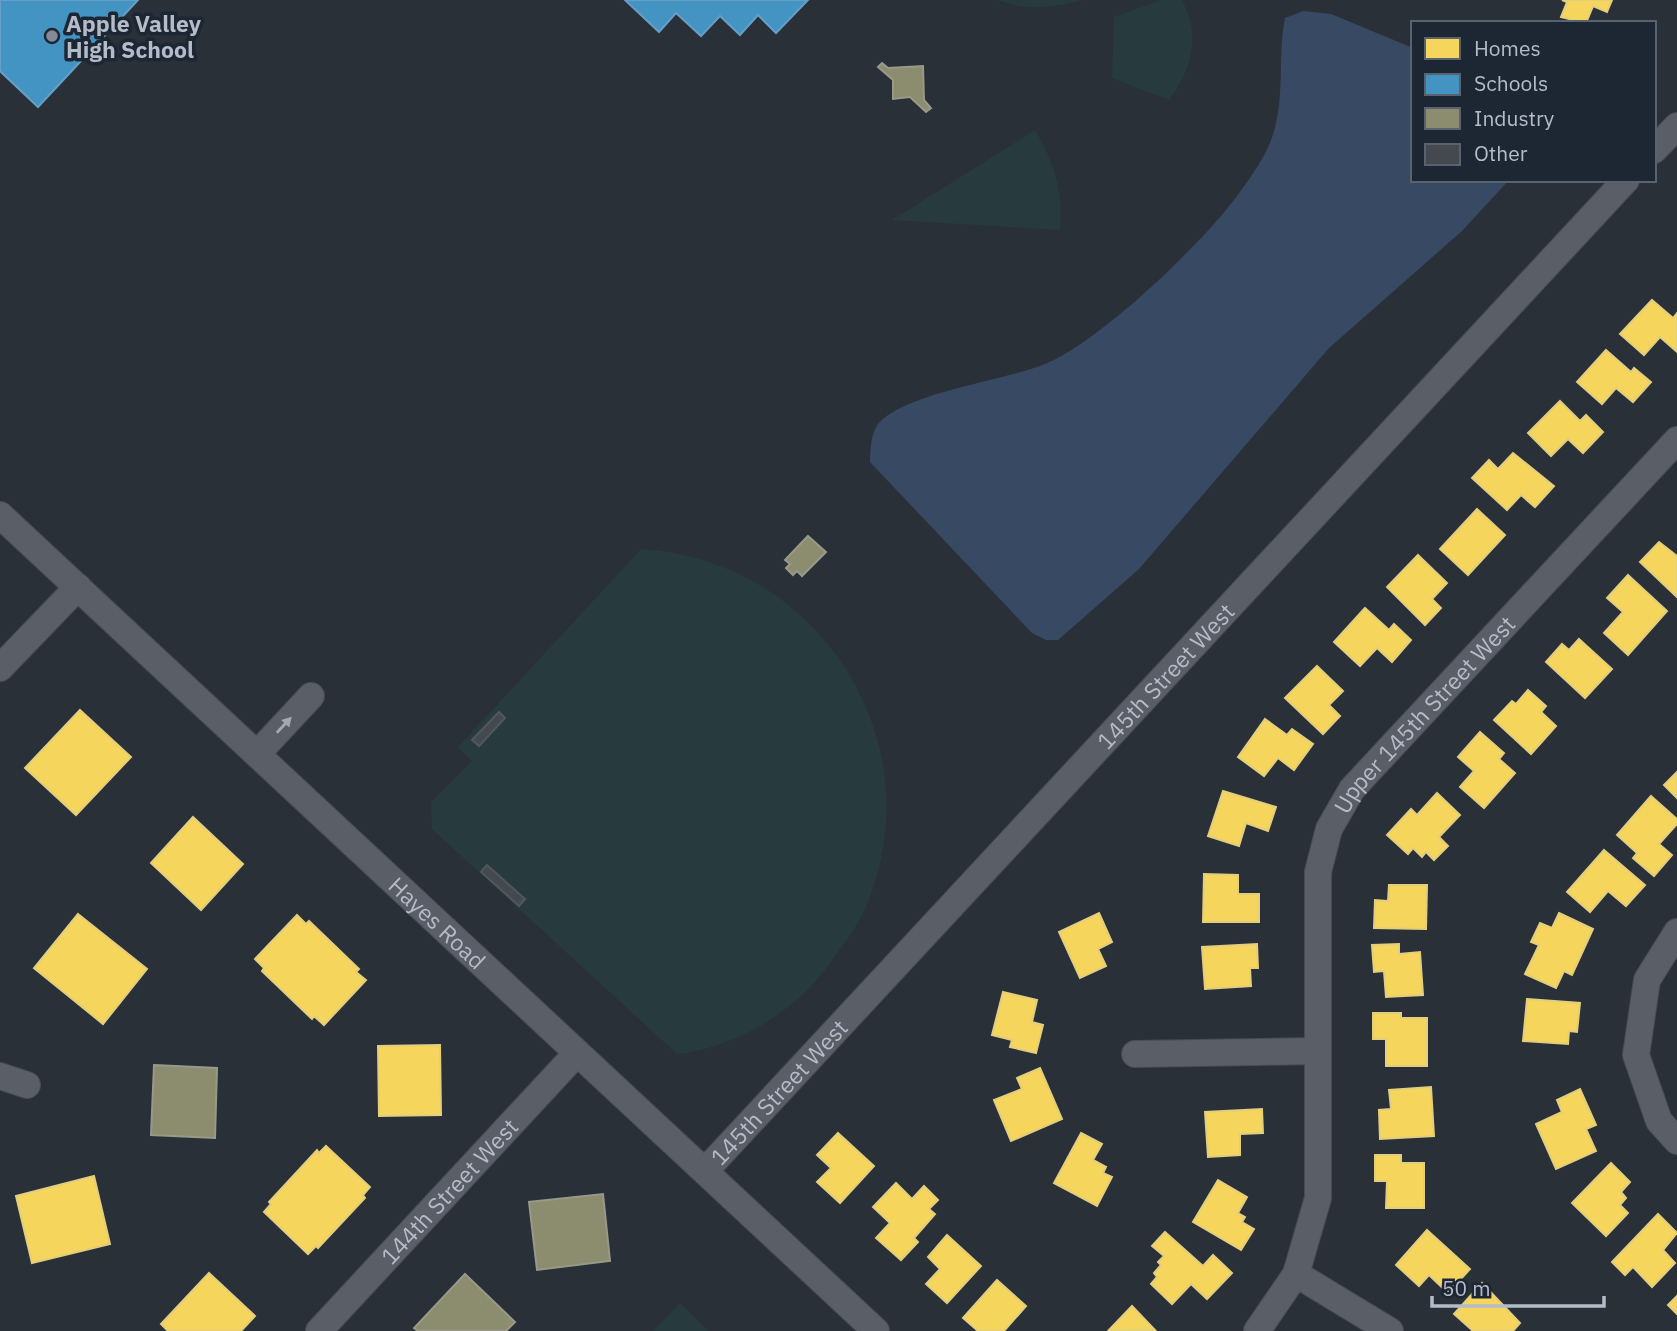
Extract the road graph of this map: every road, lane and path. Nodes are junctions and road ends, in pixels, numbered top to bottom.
1 (1677, 126) edge
2 (1656, 148) edge
3 (1624, 182) edge
4 (1677, 440) edge
5 (0, 515) edge
6 (78, 587) junction
7 (0, 668) edge
8 (311, 696) dead end
9 (257, 754) junction
10 (1677, 932) edge
11 (1318, 1051) junction
12 (577, 1053) junction
13 (1135, 1054) dead end
14 (0, 1076) edge
15 (27, 1085) dead end
16 (1677, 1141) edge
17 (705, 1171) junction
18 (1296, 1275) junction
19 (319, 1331) edge
20 (876, 1331) edge
21 (1257, 1331) edge
22 (1390, 1331) edge

1 - 2 street
3 - 17 street, 145th Street West
4 - 11 street, Upper 145th Street West
5 - 6 street, Hayes Road
6 - 7 street
6 - 9 street, Hayes Road
9 -> 8 street
9 - 12 street, Hayes Road
10 - 16 street
11 - 13 street
11 - 18 street, Upper 145th Street West
12 - 17 street, Hayes Road
12 - 19 street, 144th Street West
14 - 15 street
17 - 20 street, Hayes Road
18 - 21 street, Upper 145th Street West
18 - 22 street

